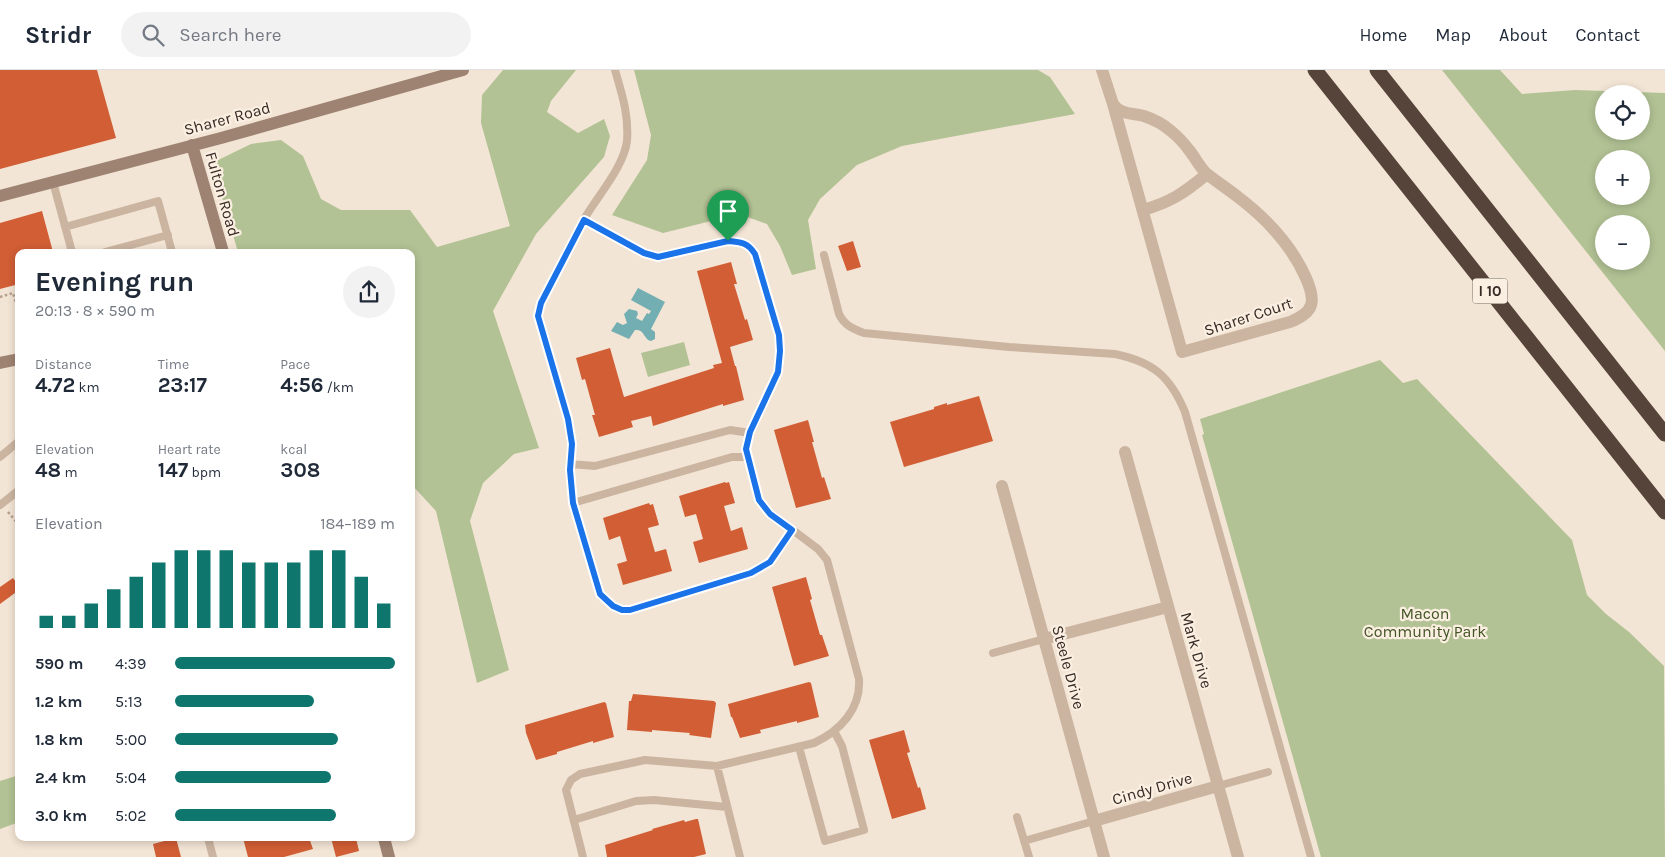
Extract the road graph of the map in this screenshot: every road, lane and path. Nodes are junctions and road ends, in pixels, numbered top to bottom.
1 (463, 70) edge
2 (615, 70) edge
3 (1102, 70) edge
4 (1315, 70) edge
5 (1377, 70) edge
6 (1113, 104) junction
7 (192, 145) junction
8 (1206, 174) junction
9 (53, 182) junction
10 (0, 196) edge
11 (1143, 210) junction
12 (584, 220) junction
13 (65, 226) junction
14 (168, 235) junction
15 (71, 249) edge
16 (116, 249) edge
17 (171, 249) edge
18 (222, 249) edge
19 (824, 255) dead end
20 (0, 297) edge
21 (15, 300) edge
22 (15, 359) edge
23 (0, 363) edge
24 (750, 433) junction
25 (1665, 434) edge
26 (15, 444) edge
27 (1125, 452) dead end
28 (0, 457) edge
29 (748, 457) junction
30 (570, 464) junction
31 (1002, 486) dead end
32 (15, 495) edge
33 (573, 503) junction
34 (4, 508) edge
35 (1665, 512) edge
36 (15, 520) edge
37 (792, 530) junction
38 (1168, 607) junction
39 (1044, 640) junction
40 (992, 653) dead end
41 (834, 731) junction
42 (799, 747) junction
43 (717, 766) junction
44 (1268, 772) dead end
45 (1218, 786) junction
46 (727, 807) junction
47 (1017, 817) dead end
48 (574, 820) junction
49 (1094, 821) junction
50 (209, 841) edge
51 (385, 841) edge
52 (1024, 841) junction
53 (213, 857) edge
54 (389, 857) edge
55 (583, 857) edge
56 (740, 857) edge
57 (1029, 857) edge
58 (1104, 857) edge
59 (1238, 857) edge
60 (1311, 857) edge

1 - 7 street, Sharer Road
2 - 12 lane
3 - 6 street, Sharer Court
4 - 35 highway, I 10
5 - 25 highway
6 - 8 street, Sharer Court
6 - 11 street, Sharer Court
7 - 9 street, Sharer Road
7 - 18 street, Fulton Road
8 - 11 street
8 - 11 street, Sharer Court
9 - 10 street, Sharer Road
9 - 13 lane
12 - 24 lane
12 - 30 lane
13 - 14 lane
13 - 15 lane
14 - 16 lane
14 - 17 lane
19 - 60 lane
20 - 21 path
22 - 23 street
24 - 29 lane
24 - 30 lane
26 - 28 lane
27 - 38 street, Mark Drive
29 - 33 lane
29 - 37 lane
30 - 33 lane
31 - 39 street, Steele Drive
32 - 34 lane
33 - 37 lane
34 - 36 path
37 - 41 lane
38 - 39 street
38 - 45 street, Mark Drive
39 - 40 lane
39 - 49 street, Steele Drive
41 - 42 lane
41 - 42 lane
42 - 43 lane
43 - 46 lane
43 - 48 lane
44 - 45 lane
45 - 49 street, Cindy Drive
45 - 59 street, Mark Drive
46 - 48 lane
46 - 56 lane
47 - 52 lane
48 - 55 lane
49 - 52 lane
49 - 58 street, Steele Drive
50 - 53 lane
51 - 54 street
52 - 57 lane

